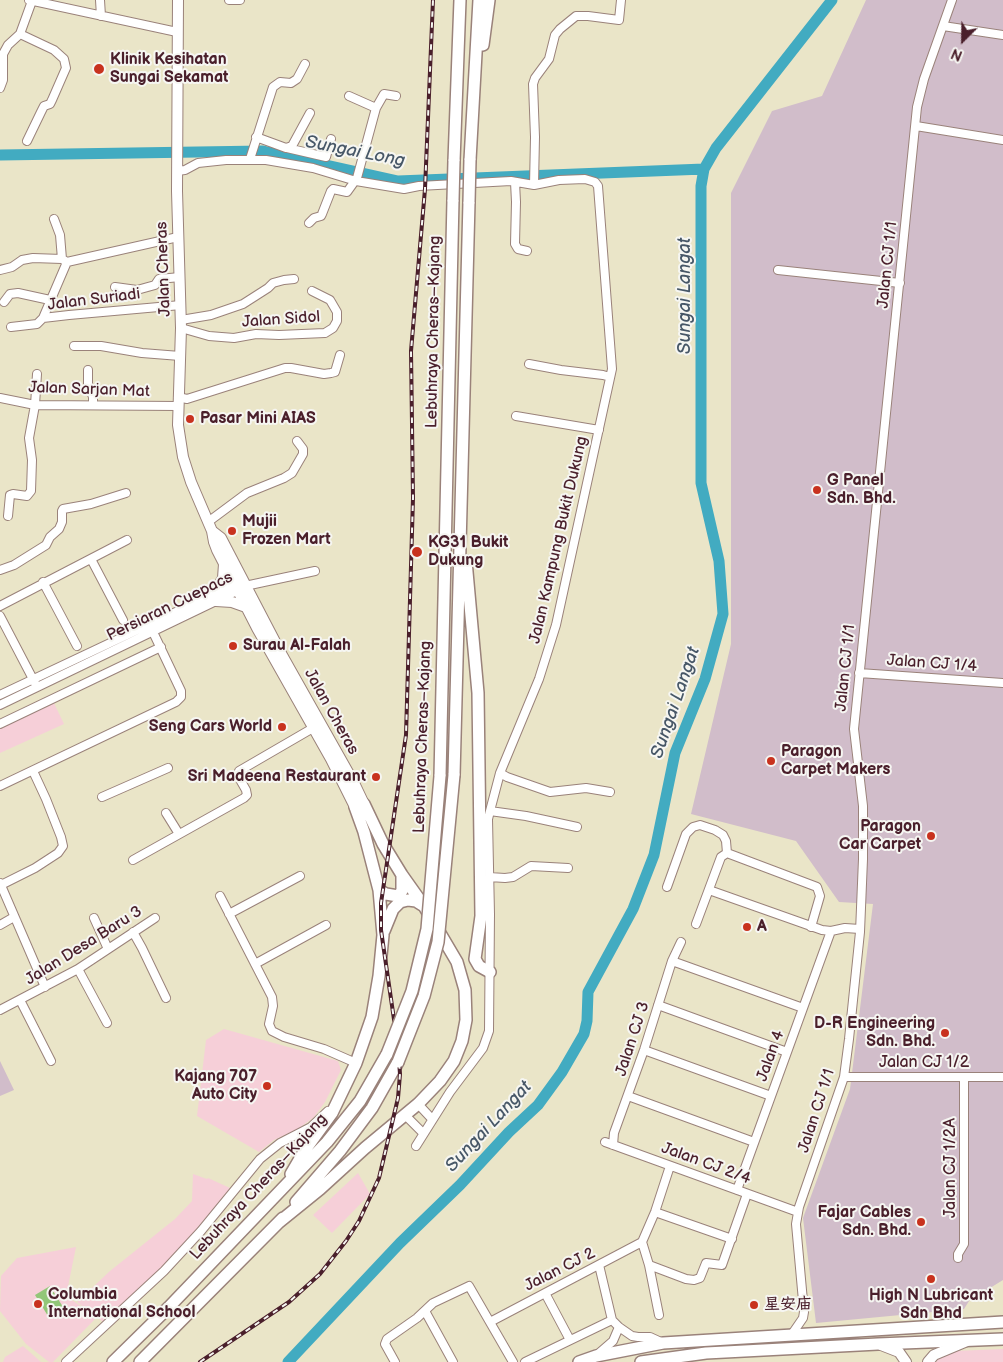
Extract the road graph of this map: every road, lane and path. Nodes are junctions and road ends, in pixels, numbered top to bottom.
1 (30, 0) edge
2 (100, 0) edge
3 (178, 0) edge
4 (229, 0) edge
5 (240, 0) edge
6 (460, 0) edge
7 (479, 0) edge
8 (489, 0) edge
9 (620, 0) edge
10 (952, 0) edge
11 (60, 3) edge
12 (101, 16) junction
13 (943, 26) junction
14 (177, 32) junction
15 (20, 34) junction
16 (1003, 35) edge
17 (305, 64) dead end
18 (474, 86) junction
19 (0, 88) edge
20 (349, 96) dead end
21 (396, 96) dead end
22 (376, 108) junction
23 (310, 113) dead end
24 (916, 126) junction
25 (256, 138) junction
26 (331, 140) dead end
27 (1003, 140) edge
28 (27, 141) dead end
29 (286, 148) junction
30 (250, 158) junction
31 (177, 166) junction
32 (356, 180) junction
33 (515, 182) junction
34 (534, 183) junction
35 (54, 219) dead end
36 (309, 223) dead end
37 (178, 237) junction
38 (527, 251) dead end
39 (65, 260) junction
40 (0, 270) edge
41 (778, 270) dead end
42 (180, 277) junction
43 (294, 279) dead end
44 (900, 283) junction
45 (115, 287) dead end
46 (312, 291) dead end
47 (50, 300) junction
48 (4, 302) dead end
49 (181, 305) junction
50 (43, 318) junction
51 (181, 324) junction
52 (11, 327) dead end
53 (74, 346) dead end
54 (340, 355) dead end
55 (180, 356) junction
56 (528, 364) dead end
57 (88, 370) dead end
58 (37, 374) dead end
59 (610, 378) junction
60 (0, 398) edge
61 (178, 402) junction
62 (35, 405) junction
63 (93, 405) junction
64 (516, 416) dead end
65 (599, 430) junction
66 (297, 441) dead end
67 (126, 493) dead end
68 (461, 507) junction
69 (8, 516) dead end
70 (210, 527) junction
71 (126, 540) dead end
72 (91, 559) junction
73 (224, 563) junction
74 (0, 570) edge
75 (315, 571) dead end
76 (44, 582) junction
77 (239, 587) junction
78 (215, 598) junction
79 (0, 606) edge
80 (246, 607) junction
81 (0, 616) edge
82 (123, 620) dead end
83 (153, 632) junction
84 (77, 646) dead end
85 (161, 647) junction
86 (859, 673) junction
87 (1003, 683) edge
88 (35, 684) junction
89 (0, 695) edge
90 (0, 705) edge
91 (0, 724) edge
92 (313, 728) junction
93 (168, 768) dead end
94 (33, 772) junction
95 (500, 773) junction
96 (0, 786) edge
97 (610, 792) dead end
98 (102, 797) dead end
99 (360, 806) junction
100 (490, 811) junction
101 (166, 813) dead end
102 (577, 827) dead end
103 (180, 834) junction
104 (727, 853) junction
105 (133, 860) dead end
106 (568, 868) dead end
107 (402, 875) junction
108 (300, 876) dead end
109 (489, 877) junction
110 (0, 884) edge
111 (667, 887) dead end
112 (379, 890) junction
113 (709, 890) junction
114 (220, 896) dead end
115 (424, 906) junction
116 (229, 914) junction
117 (14, 917) junction
118 (94, 918) dead end
119 (155, 918) dead end
120 (696, 924) dead end
121 (0, 925) edge
122 (326, 925) dead end
123 (811, 927) junction
124 (860, 929) junction
125 (831, 931) junction
126 (133, 932) junction
127 (383, 935) junction
128 (681, 942) dead end
129 (108, 949) junction
130 (672, 961) junction
131 (256, 964) junction
132 (78, 969) junction
133 (490, 972) junction
134 (45, 987) junction
135 (166, 998) dead end
136 (20, 1000) junction
137 (658, 1005) junction
138 (803, 1008) junction
139 (0, 1010) edge
140 (107, 1023) dead end
141 (644, 1050) junction
142 (787, 1052) junction
143 (51, 1061) dead end
144 (356, 1063) junction
145 (1003, 1076) edge
146 (844, 1077) junction
147 (964, 1077) junction
148 (628, 1096) junction
149 (771, 1096) junction
150 (340, 1098) junction
151 (418, 1104) junction
152 (405, 1115) junction
153 (432, 1119) junction
154 (423, 1133) junction
155 (754, 1142) junction
156 (609, 1144) joint
157 (416, 1146) dead end
158 (670, 1166) junction
159 (284, 1186) junction
160 (737, 1190) junction
161 (747, 1194) junction
162 (655, 1212) junction
163 (798, 1212) junction
164 (278, 1223) junction
165 (732, 1239) junction
166 (642, 1242) junction
167 (958, 1258) dead end
168 (599, 1265) junction
169 (649, 1265) junction
170 (544, 1293) junction
171 (169, 1307) junction
172 (426, 1311) junction
173 (658, 1315) dead end
174 (612, 1320) junction
175 (490, 1322) junction
176 (1003, 1322) edge
177 (618, 1327) junction
178 (792, 1334) junction
179 (1003, 1339) edge
180 (570, 1340) junction
181 (968, 1341) junction
182 (663, 1343) junction
183 (878, 1344) junction
184 (596, 1356) junction
185 (66, 1362) edge
186 (106, 1362) edge
187 (114, 1362) edge
188 (140, 1362) edge
189 (395, 1362) edge
190 (453, 1362) edge
191 (513, 1362) edge
192 (525, 1362) edge
193 (578, 1362) edge
194 (641, 1362) edge
195 (906, 1362) edge
196 (928, 1362) edge

1 - 11 street
1 - 15 street
2 - 12 street
3 - 14 main road, Jalan Cheras
4 - 5 street
6 - 159 highway, Lebuhraya Cheras–Kajang, bridge
7 - 18 highway, Lebuhraya Cheras–Kajang
8 - 18 highway
9 - 34 street
10 - 13 street, Jalan CJ 1/1
11 - 12 street
12 - 14 street
13 - 16 street
13 - 24 street, Jalan CJ 1/1
14 - 31 main road, Jalan Cheras
15 - 19 street
15 - 28 street
17 - 25 street
18 - 68 highway, Lebuhraya Cheras–Kajang, bridge
20 - 22 street
21 - 22 street
22 - 32 street
23 - 29 street
24 - 27 street
24 - 44 street, Jalan CJ 1/1
25 - 29 street
25 - 30 street
26 - 29 street
30 - 31 street
30 - 32 street
31 - 37 main road, Jalan Cheras
32 - 33 street
32 - 36 street
33 - 34 street
33 - 38 street
34 - 59 street, Jalan Kampung Bukit Dukung
35 - 39 street
37 - 39 street
37 - 42 main road, Jalan Cheras
39 - 40 street
39 - 47 street
41 - 44 street
42 - 45 street
42 - 49 main road, Jalan Cheras
43 - 51 street
44 - 86 street, Jalan CJ 1/1
46 - 51 street, Jalan Sidol
47 - 48 street
47 - 50 street
49 - 50 street, Jalan Suriadi
49 - 51 main road, Jalan Cheras
50 - 52 street, Jalan Suriadi
51 - 55 main road, Jalan Cheras
53 - 55 street
54 - 61 street, Jalan Sarjan Mat
55 - 61 main road, Jalan Cheras
56 - 59 street
57 - 63 street
58 - 62 street
59 - 65 street, Jalan Kampung Bukit Dukung
60 - 62 street, Jalan Sarjan Mat
61 - 63 street, Jalan Sarjan Mat
61 - 70 main road, Jalan Cheras
62 - 63 street, Jalan Sarjan Mat
62 - 69 street
64 - 65 street
65 - 95 street, Jalan Kampung Bukit Dukung
66 - 70 street
67 - 74 street
68 - 133 highway
68 - 164 highway, Lebuhraya Cheras–Kajang, bridge
70 - 73 main road, Jalan Cheras
70 - 77 main road, Jalan Cheras
71 - 72 street
72 - 76 street
72 - 82 street
73 - 77 main road, Jalan Cheras
73 - 78 main road
75 - 77 street, Persiaran Cuepacs
76 - 79 street
76 - 84 street
77 - 78 street, Persiaran Cuepacs
77 - 80 main road, Jalan Cheras
77 - 99 main road, Jalan Cheras
78 - 80 main road
78 - 83 street, Persiaran Cuepacs
78 - 88 street, Persiaran Cuepacs
80 - 92 main road, Jalan Cheras
81 - 88 street
83 - 85 street
83 - 88 street, Persiaran Cuepacs
85 - 91 street
85 - 94 street
86 - 87 street, Jalan CJ 1/4
86 - 124 street, Jalan CJ 1/1
88 - 89 street, Persiaran Cuepacs
88 - 90 street, Persiaran Cuepacs
92 - 99 main road, Jalan Cheras
92 - 103 street
93 - 98 street
94 - 96 street
94 - 110 street
95 - 97 street
95 - 100 street, Jalan Kampung Bukit Dukung
99 - 107 highway
99 - 112 highway
100 - 102 street
100 - 109 street, Jalan Kampung Bukit Dukung
101 - 103 street
103 - 105 street
104 - 111 street
104 - 113 street
104 - 123 street
106 - 109 street
107 - 112 highway
107 - 115 highway
108 - 116 street
109 - 133 street, Jalan Kampung Bukit Dukung
110 - 117 street
112 - 127 highway
113 - 120 street
113 - 123 street
114 - 116 street
115 - 127 highway
115 - 151 highway
116 - 131 street
117 - 121 street
117 - 134 street
118 - 129 street
119 - 126 street, Jalan Desa Baru 3
122 - 131 street
123 - 125 street
124 - 125 street
124 - 146 street, Jalan CJ 1/1
125 - 138 street, Jalan 4
126 - 129 street, Jalan Desa Baru 3
126 - 135 street
127 - 144 highway
128 - 130 street, Jalan CJ 3
129 - 132 street, Jalan Desa Baru 3
130 - 137 street, Jalan CJ 3
130 - 138 street
131 - 144 street
132 - 134 street, Jalan Desa Baru 3
132 - 140 street
133 - 153 street, Jalan Kampung Bukit Dukung
134 - 136 street, Jalan Desa Baru 3
136 - 139 street, Jalan Desa Baru 3
136 - 143 street
137 - 141 street, Jalan CJ 3
137 - 142 street
138 - 142 street, Jalan 4
141 - 148 street, Jalan CJ 3
141 - 149 street
142 - 149 street, Jalan 4
144 - 150 highway
145 - 147 street, Jalan CJ 1/2
146 - 147 street, Jalan CJ 1/2
146 - 163 street, Jalan CJ 1/1
147 - 167 street, Jalan CJ 1/2A
148 - 155 street
148 - 156 street, Jalan CJ 3
149 - 155 street, Jalan 4
150 - 159 highway
150 - 185 street
151 - 152 highway
151 - 153 street
152 - 154 street
152 - 164 highway
153 - 154 street, Jalan Kampung Bukit Dukung
154 - 157 street, Jalan Kampung Bukit Dukung
155 - 160 street, Jalan 4
156 - 158 street, Jalan CJ 2/4
158 - 160 street, Jalan CJ 2/4
158 - 162 street
159 - 171 highway, Lebuhraya Cheras–Kajang
160 - 161 street, Jalan CJ 2/4
161 - 163 street, Jalan CJ 2/4
161 - 165 street
162 - 165 street
162 - 166 street
163 - 178 street, Jalan CJ 1/1
164 - 188 highway, Lebuhraya Cheras–Kajang
165 - 169 street
166 - 168 street, Jalan CJ 2
166 - 169 street
168 - 170 street, Jalan CJ 2
168 - 174 street
169 - 173 street
170 - 175 street, Jalan CJ 2
170 - 180 street
171 - 186 highway
171 - 187 highway, Lebuhraya Cheras–Kajang
172 - 175 street
172 - 189 street
172 - 190 street
174 - 177 street
174 - 180 street
175 - 191 street
176 - 178 highway
177 - 182 street
177 - 184 street
178 - 182 highway
179 - 181 highway
180 - 192 street
181 - 183 highway
181 - 196 main road
182 - 184 highway
183 - 194 highway
183 - 195 main road
184 - 193 highway

